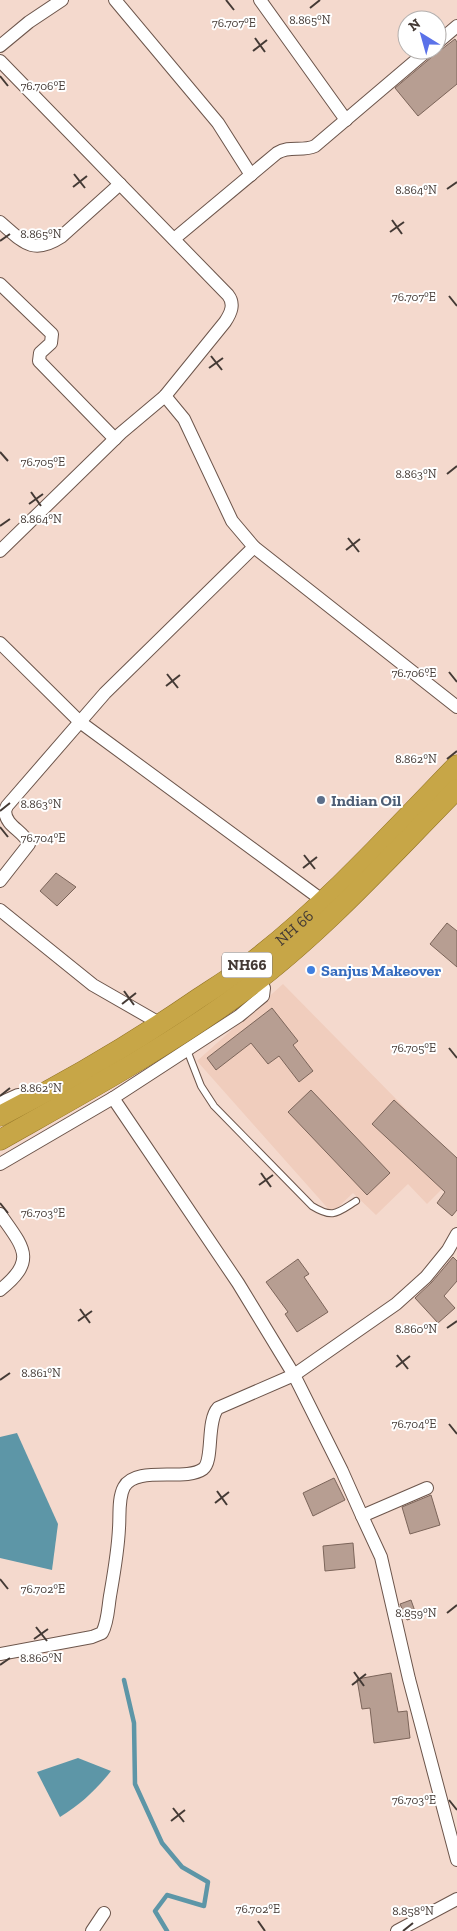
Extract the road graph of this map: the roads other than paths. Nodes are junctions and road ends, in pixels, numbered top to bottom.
1 (62, 0) edge
2 (115, 0) edge
3 (260, 0) edge
4 (457, 26) edge
5 (447, 34) edge
6 (0, 46) edge
7 (416, 60) edge
8 (0, 61) edge
9 (346, 120) junction
10 (251, 175) junction
11 (120, 184) junction
12 (0, 222) edge
13 (174, 239) junction
14 (0, 284) edge
15 (165, 396) junction
16 (115, 439) junction
17 (254, 547) junction
18 (0, 551) edge
19 (0, 644) edge
20 (457, 707) edge
21 (80, 722) junction
22 (457, 765) edge
23 (457, 789) edge
24 (0, 881) edge
25 (322, 900) junction
26 (0, 910) edge
27 (259, 979) junction
28 (161, 1024) junction
29 (187, 1050) junction
30 (36, 1098) junction
31 (113, 1098) junction
32 (0, 1104) edge
33 (0, 1116) edge
34 (0, 1140) edge
35 (0, 1164) edge
36 (356, 1201) dead end
37 (0, 1214) edge
38 (457, 1234) edge
39 (0, 1290) edge
40 (294, 1376) junction
41 (427, 1488) dead end
42 (362, 1516) junction
43 (0, 1654) edge
44 (457, 1860) edge
45 (457, 1899) edge
46 (104, 1913) dead end
47 (92, 1931) edge
48 (397, 1931) edge

1 - 6 street
2 - 10 street
3 - 9 street
4 - 5 street
7 - 9 street
8 - 11 street
9 - 10 street
10 - 13 street
11 - 12 street
11 - 13 street
13 - 15 street
14 - 16 street
15 - 16 street
15 - 17 street
16 - 18 street
17 - 20 street
17 - 21 street
19 - 21 street
21 - 24 street
21 - 25 street
22 - 25 highway, NH 66 / NH66
23 - 27 highway, NH 66 / NH66
25 - 28 highway, NH 66 / NH66
26 - 28 street
27 - 29 street
27 - 34 highway, NH 66 / NH66
28 - 30 highway, NH 66 / NH66
29 - 31 street
29 - 36 lane
30 - 32 street
30 - 33 highway, NH 66 / NH66
31 - 35 street
31 - 40 street
37 - 39 street
38 - 40 street
40 - 42 street
40 - 43 street
41 - 42 street
42 - 44 street
45 - 48 street
46 - 47 street

